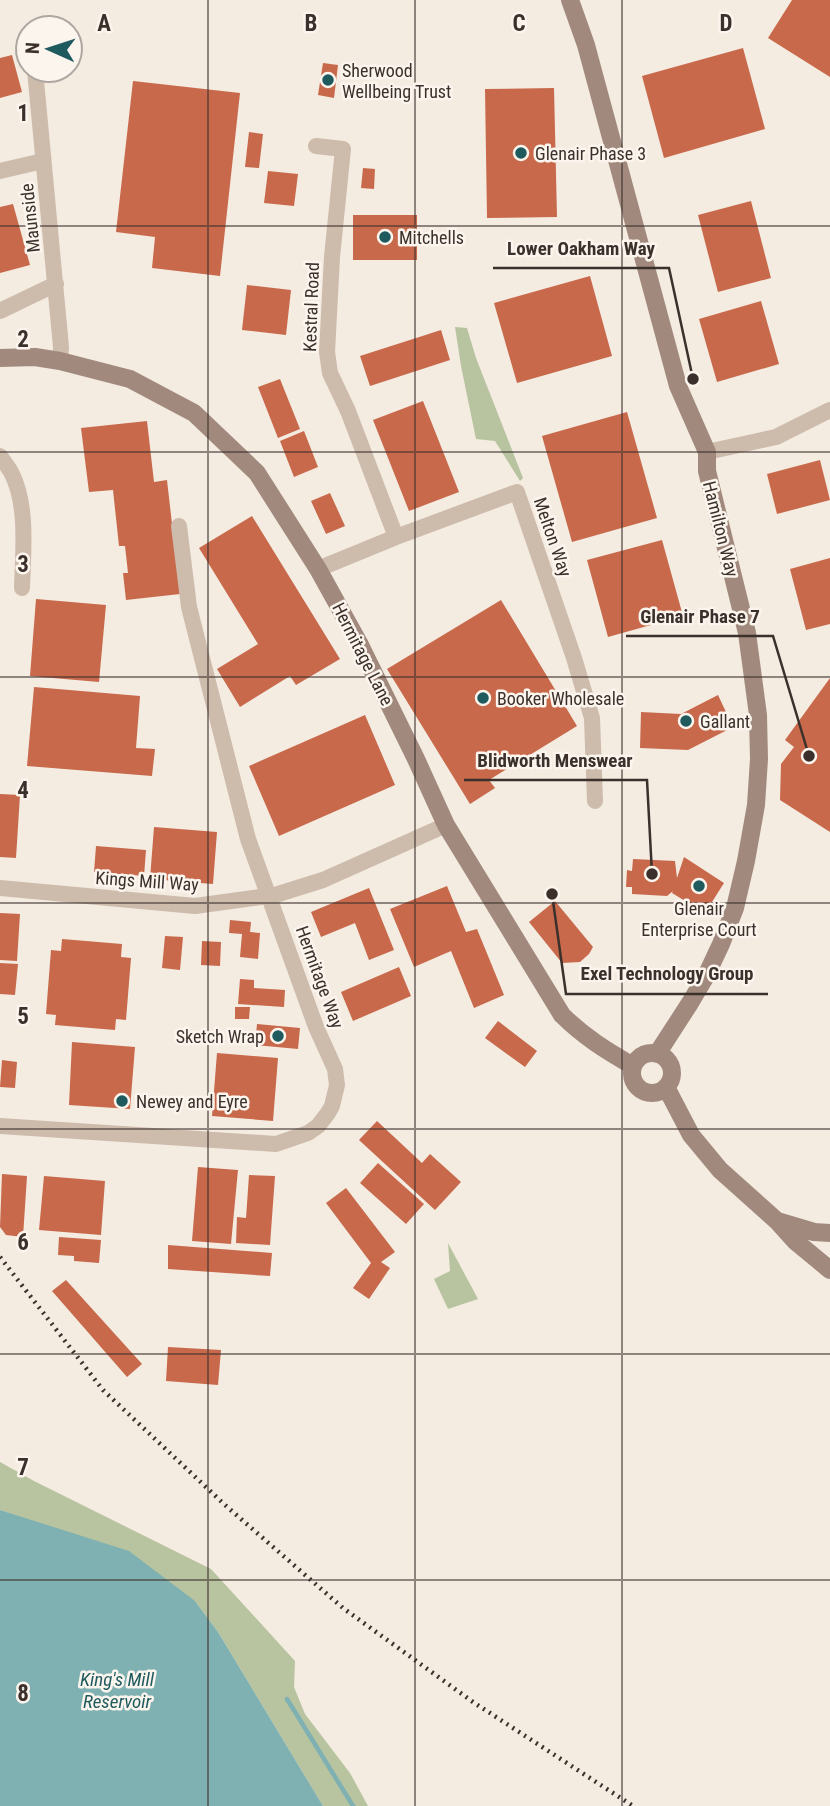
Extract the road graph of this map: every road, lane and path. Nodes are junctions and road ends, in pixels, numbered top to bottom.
1 (570, 0) edge
2 (36, 84) edge
3 (316, 146) dead end
4 (43, 161) junction
5 (0, 171) edge
6 (56, 284) junction
7 (0, 312) edge
8 (0, 358) edge
9 (60, 361) junction
10 (830, 410) edge
11 (707, 452) junction
12 (0, 456) edge
13 (179, 526) dead end
14 (396, 537) junction
15 (318, 569) junction
16 (22, 588) dead end
17 (595, 801) dead end
18 (446, 825) junction
19 (0, 888) edge
20 (269, 896) junction
21 (657, 1054) junction
22 (633, 1066) junction
23 (666, 1087) junction
24 (0, 1126) edge
25 (777, 1222) junction
26 (830, 1233) edge
27 (830, 1270) edge

1 - 11 street, Hamilton Way
2 - 4 street, Maunside
3 - 14 street, Kestral Road
4 - 5 street
4 - 6 street, Maunside
6 - 7 street
6 - 9 street, Maunside
8 - 9 street, Hermitage Lane
9 - 15 street, Hermitage Lane
10 - 11 street
11 - 21 street, Hamilton Way
12 - 16 street
13 - 20 street, Hermitage Way
14 - 15 street, Melton Way
14 - 17 street, Melton Way
15 - 18 street, Hermitage Lane
18 - 20 street, Kings Mill Way
18 - 22 street, Hermitage Lane
19 - 20 street, Kings Mill Way
20 - 24 street, Hermitage Way
21 - 22 street
21 - 23 street
22 - 23 street
23 - 25 street
25 - 26 street
25 - 27 street

